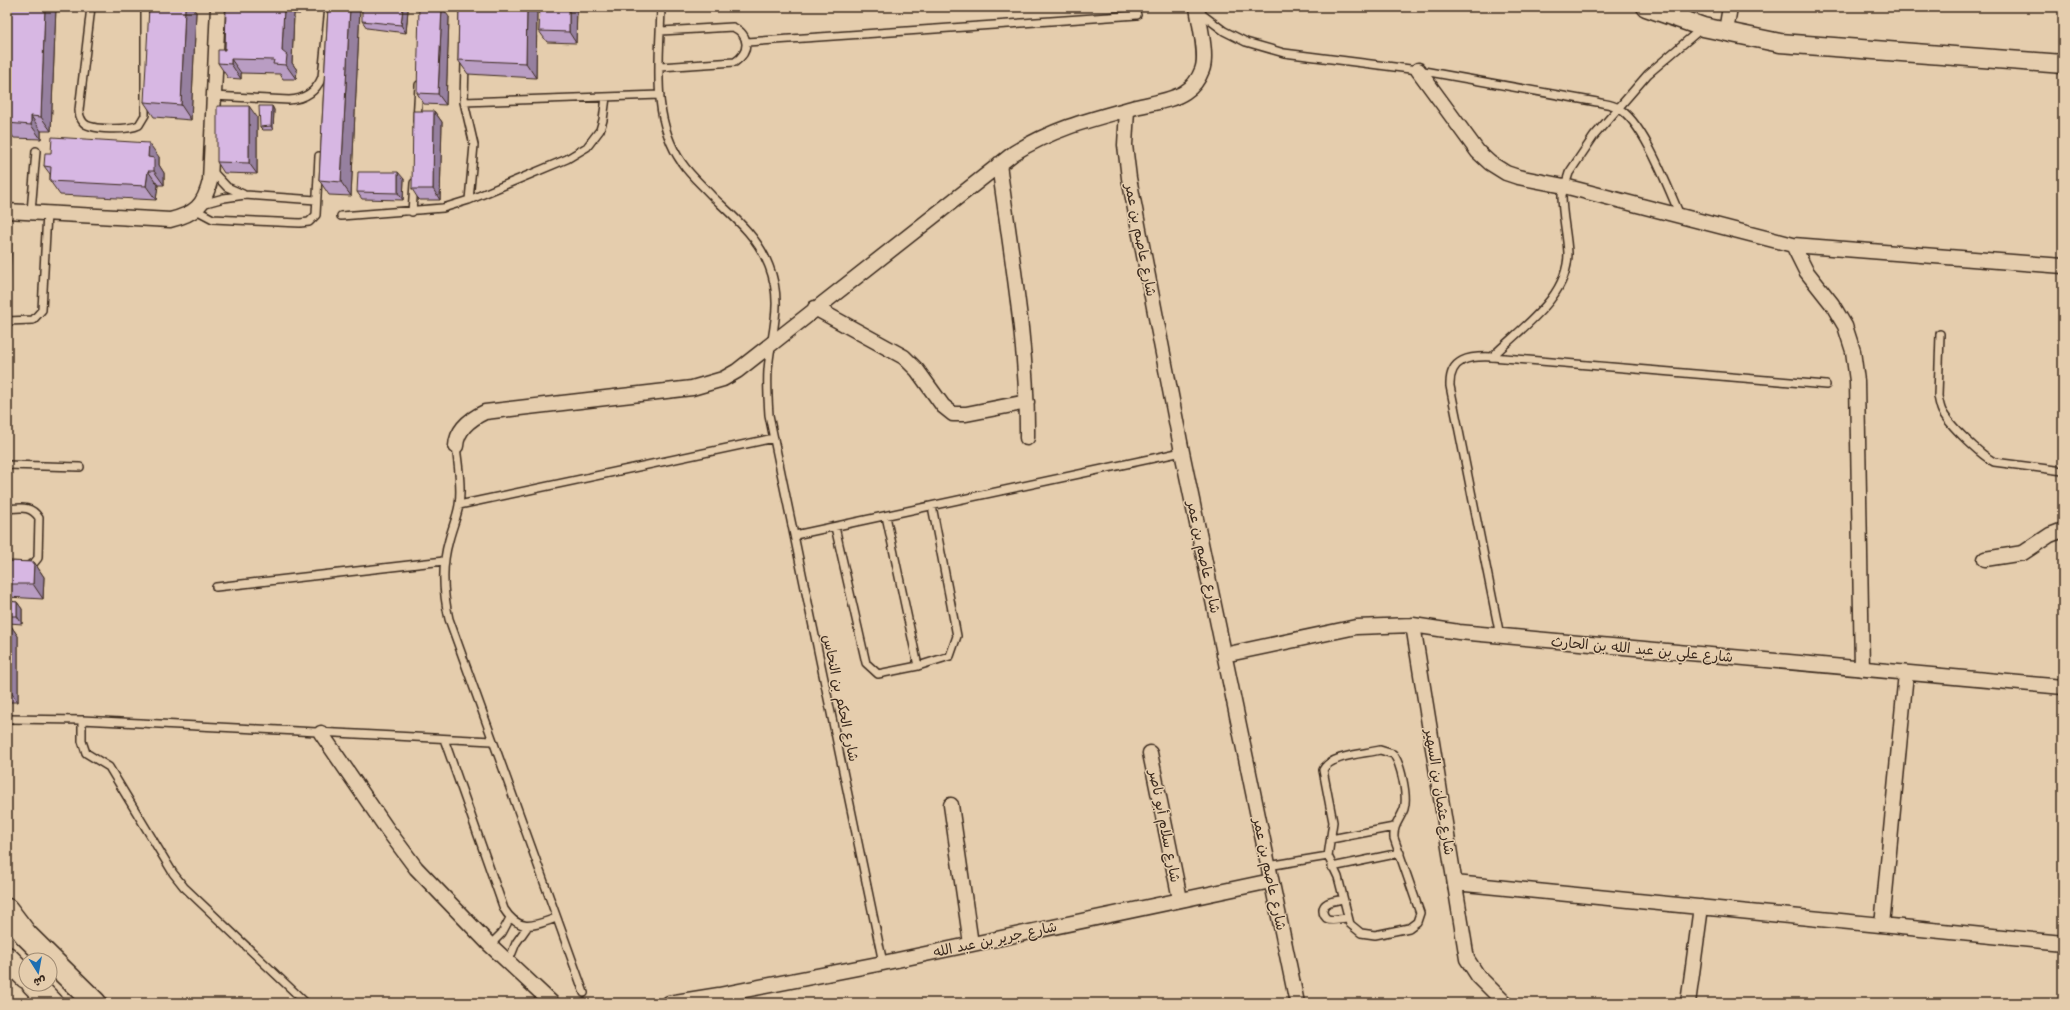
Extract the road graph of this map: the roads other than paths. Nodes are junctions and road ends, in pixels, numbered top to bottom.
1 (92, 7) edge
2 (145, 7) edge
3 (218, 7) edge
4 (329, 7) edge
5 (661, 7) edge
6 (1646, 7) edge
7 (1730, 7) edge
8 (1197, 9) edge
9 (1137, 15) dead end
10 (1703, 27) junction
11 (661, 31) junction
12 (1726, 31) junction
13 (747, 42) junction
14 (466, 51) edge
15 (2063, 64) edge
16 (660, 67) junction
17 (1418, 70) junction
18 (419, 78) edge
19 (660, 95) junction
20 (212, 96) junction
21 (606, 97) junction
22 (464, 102) junction
23 (1618, 108) junction
24 (1127, 110) junction
25 (416, 133) edge
26 (36, 152) dead end
27 (319, 156) edge
28 (999, 164) junction
29 (210, 169) junction
30 (414, 172) edge
31 (1564, 186) junction
32 (245, 195) junction
33 (316, 200) junction
34 (469, 200) junction
35 (199, 207) junction
36 (7, 211) edge
37 (31, 212) junction
38 (412, 212) junction
39 (46, 213) junction
40 (1680, 215) junction
41 (341, 216) dead end
42 (1793, 245) junction
43 (2063, 266) edge
44 (816, 308) junction
45 (7, 321) edge
46 (1940, 334) dead end
47 (772, 344) junction
48 (1492, 357) junction
49 (1826, 385) dead end
50 (1027, 402) junction
51 (774, 438) junction
52 (1027, 438) dead end
53 (456, 446) joint
54 (1182, 452) junction
55 (7, 466) edge
56 (80, 467) dead end
57 (2063, 471) edge
58 (459, 504) junction
59 (932, 506) junction
60 (7, 508) edge
61 (886, 516) junction
62 (835, 527) junction
63 (2063, 530) edge
64 (795, 535) junction
65 (1984, 559) dead end
66 (444, 561) junction
67 (18, 566) edge
68 (216, 587) dead end
69 (1413, 625) junction
70 (1500, 636) junction
71 (1224, 655) junction
72 (918, 666) junction
73 (1862, 669) junction
74 (1906, 673) junction
75 (2063, 687) edge
76 (7, 719) edge
77 (82, 720) junction
78 (321, 733) junction
79 (444, 739) junction
80 (492, 741) junction
81 (1150, 753) dead end
82 (950, 805) dead end
83 (1394, 827) junction
84 (1331, 839) junction
85 (1400, 853) junction
86 (1328, 856) junction
87 (1268, 866) junction
88 (1332, 866) junction
89 (1271, 880) junction
90 (1455, 883) junction
91 (1180, 899) junction
92 (1343, 899) junction
93 (1701, 907) junction
94 (7, 910) edge
95 (510, 918) junction
96 (556, 918) junction
97 (1348, 918) junction
98 (1882, 925) junction
99 (528, 926) junction
100 (2063, 943) edge
101 (971, 944) junction
102 (490, 945) junction
103 (7, 958) edge
104 (508, 963) junction
105 (883, 963) junction
106 (18, 969) edge
107 (41, 992) edge
108 (584, 993) dead end
109 (719, 995) junction
110 (52, 1003) edge
111 (95, 1003) edge
112 (306, 1003) edge
113 (552, 1003) edge
114 (670, 1003) edge
115 (702, 1003) edge
116 (1297, 1003) edge
117 (1505, 1003) edge
118 (1688, 1003) edge

1 - 2 lane
3 - 20 street
4 - 20 lane
5 - 11 lane, شارع الحكم بن النحاس
6 - 10 street
7 - 12 street
8 - 17 lane
8 - 24 street
9 - 13 lane
10 - 12 street
10 - 23 lane
11 - 13 lane
11 - 16 lane, شارع الحكم بن النحاس
12 - 15 street
13 - 16 lane
14 - 22 lane
16 - 19 lane, شارع الحكم بن النحاس
17 - 23 lane
17 - 31 street
18 - 25 lane
19 - 21 lane
19 - 47 lane, شارع الحكم بن النحاس
20 - 29 street
21 - 22 lane
21 - 34 lane
22 - 34 lane
23 - 31 lane
23 - 40 lane
24 - 28 street
24 - 54 street, شارع عاصم بن عمر
26 - 37 lane
27 - 33 lane
28 - 44 street
28 - 50 street
29 - 32 lane
29 - 35 street
30 - 38 lane
31 - 40 street
31 - 48 lane
32 - 33 lane
32 - 35 lane
33 - 35 lane
34 - 38 lane
35 - 39 street
36 - 37 street
37 - 39 street
38 - 41 lane
39 - 45 lane
40 - 42 street
42 - 43 street
42 - 73 street
44 - 47 street
44 - 50 street
46 - 57 lane
47 - 51 lane, شارع الحكم بن النحاس
47 - 53 street
48 - 49 lane
48 - 70 lane
50 - 52 street
51 - 58 lane
51 - 64 lane, شارع الحكم بن النحاس
53 - 58 lane
54 - 59 lane
54 - 71 street, شارع عاصم بن عمر
55 - 56 lane
58 - 66 lane
59 - 61 lane
59 - 72 lane
60 - 67 lane
61 - 62 lane
61 - 72 lane
62 - 64 lane
62 - 72 lane
63 - 65 street
64 - 105 lane, شارع الحكم بن النحاس
66 - 68 lane
66 - 80 lane
69 - 70 street, شارع علي بن عبد الله بن الحارث
69 - 71 street, شارع علي بن عبد الله بن الحارث
69 - 90 street, شارع عثمان بن السهير
70 - 73 street, شارع علي بن عبد الله بن الحارث
71 - 87 street, شارع عاصم بن عمر
73 - 74 street, شارع علي بن عبد الله بن الحارث
74 - 75 street, شارع علي بن عبد الله بن الحارث
74 - 98 street
76 - 77 lane
77 - 78 lane
77 - 112 lane
78 - 79 lane
78 - 102 street
79 - 80 lane
79 - 95 lane
80 - 96 lane
81 - 91 street, شارع سلام أبو ناصر
82 - 101 street
83 - 84 lane
83 - 84 lane
83 - 85 lane
84 - 86 lane
85 - 88 lane
85 - 97 lane
86 - 87 lane
86 - 88 lane
87 - 89 street, شارع عاصم بن عمر
88 - 92 lane
89 - 91 street, شارع جرير بن عبد الله
89 - 116 street, شارع عاصم بن عمر
90 - 93 street
90 - 117 street, شارع عثمان بن السهير
91 - 101 street, شارع جرير بن عبد الله
92 - 97 lane
92 - 97 lane
93 - 98 street
93 - 118 street
94 - 111 highway
95 - 99 lane
95 - 102 lane
96 - 99 lane
96 - 108 lane
98 - 100 street
99 - 104 lane
101 - 105 street, شارع جرير بن عبد الله
102 - 104 street
103 - 106 highway
104 - 113 street
105 - 109 street, شارع جرير بن عبد الله
107 - 110 highway
109 - 114 street, شارع جرير بن عبد الله
109 - 115 street, شارع جرير بن عبد الله

